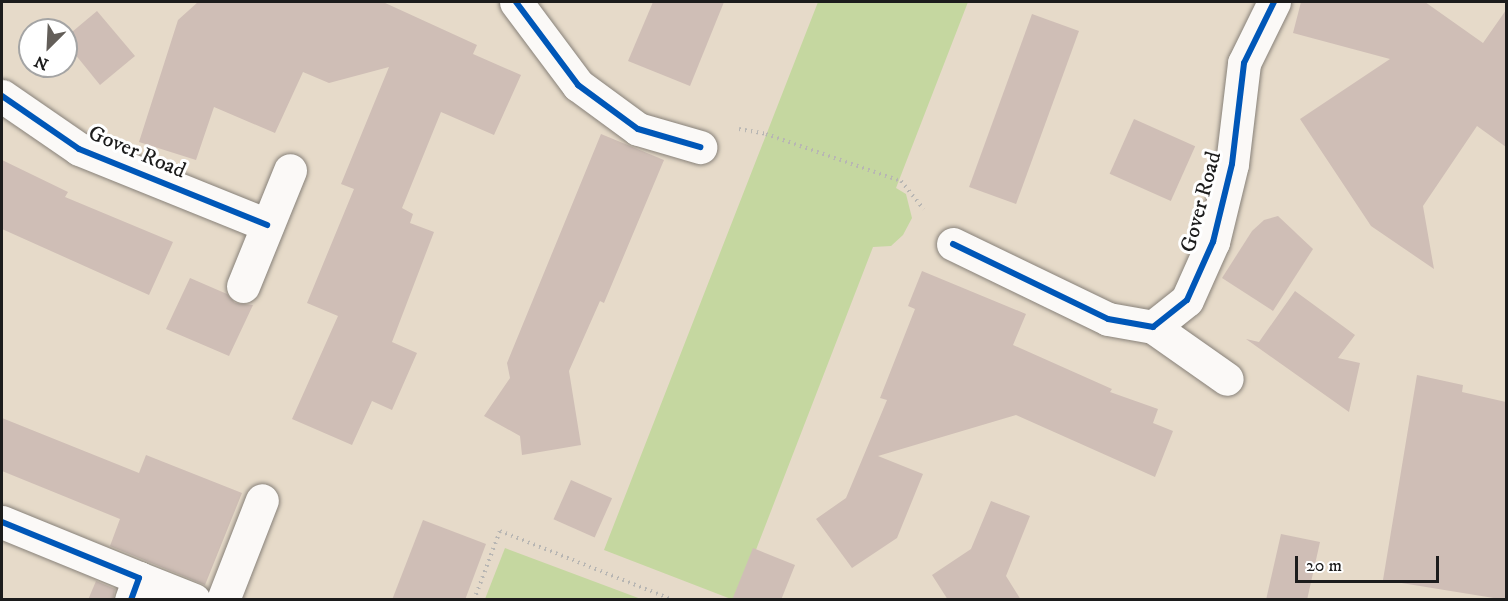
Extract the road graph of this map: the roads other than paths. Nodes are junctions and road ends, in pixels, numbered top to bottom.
1 (516, 2) edge
2 (1274, 2) edge
3 (2, 96) edge
4 (700, 147) dead end
5 (290, 170) dead end
6 (267, 225) junction
7 (953, 244) dead end
8 (243, 286) dead end
9 (1153, 327) junction
10 (1227, 379) dead end
11 (262, 500) dead end
12 (2, 522) edge
13 (135, 589) edge
14 (194, 600) edge
15 (223, 600) edge

1 - 4 street
2 - 9 street, Gover Road
3 - 6 street, Gover Road
5 - 6 street
6 - 8 street
7 - 9 street
9 - 10 street
11 - 15 street
12 - 13 street
13 - 14 street

